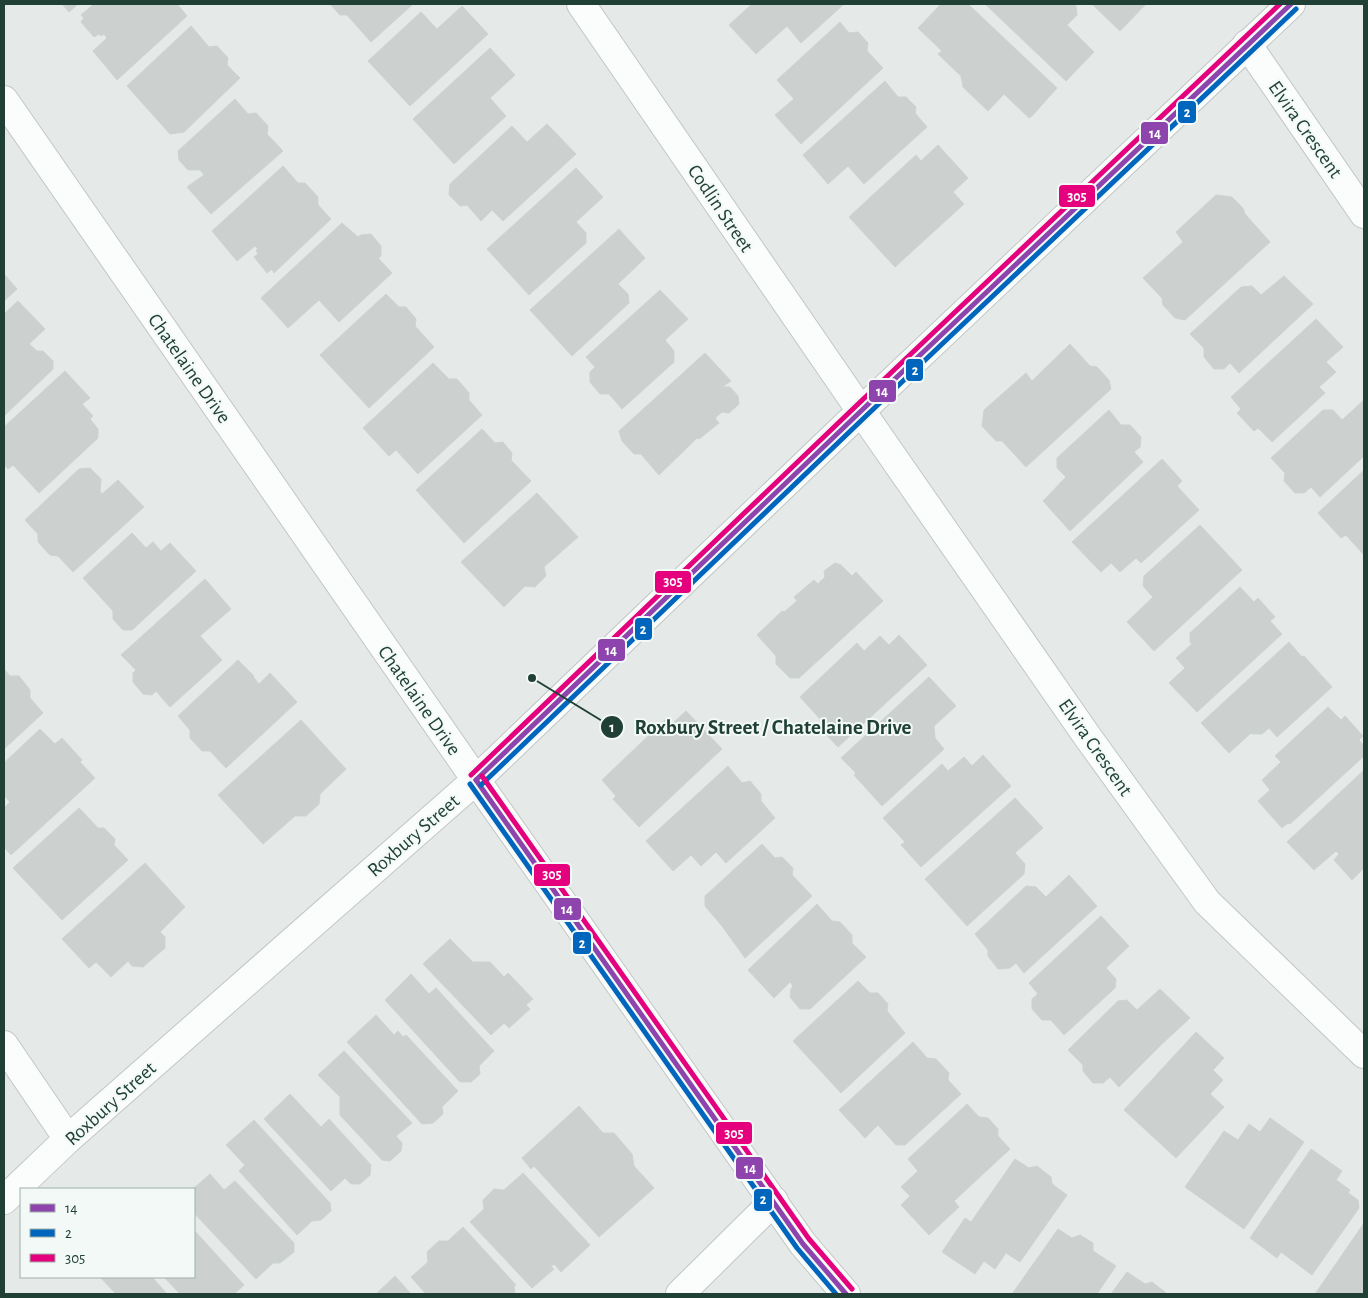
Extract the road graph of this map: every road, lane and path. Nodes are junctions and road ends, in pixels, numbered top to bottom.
1 (581, 4) edge
2 (1291, 4) edge
3 (1247, 44) junction
4 (4, 100) edge
5 (1364, 214) edge
6 (861, 411) junction
7 (476, 780) junction
8 (4, 1045) edge
9 (1364, 1054) edge
10 (68, 1139) junction
11 (4, 1200) edge
12 (774, 1201) junction
13 (680, 1294) edge
14 (846, 1294) edge

1 - 6 street, Codlin Street
2 - 3 street, Roxbury Street
3 - 5 street, Elvira Crescent
3 - 6 street, Roxbury Street
4 - 7 street, Chatelaine Drive
6 - 7 street, Roxbury Street
6 - 9 street, Elvira Crescent
7 - 10 street, Roxbury Street
7 - 12 street, Chatelaine Drive
8 - 10 street
10 - 11 street, Roxbury Street
12 - 13 street
12 - 14 street, Chatelaine Drive

